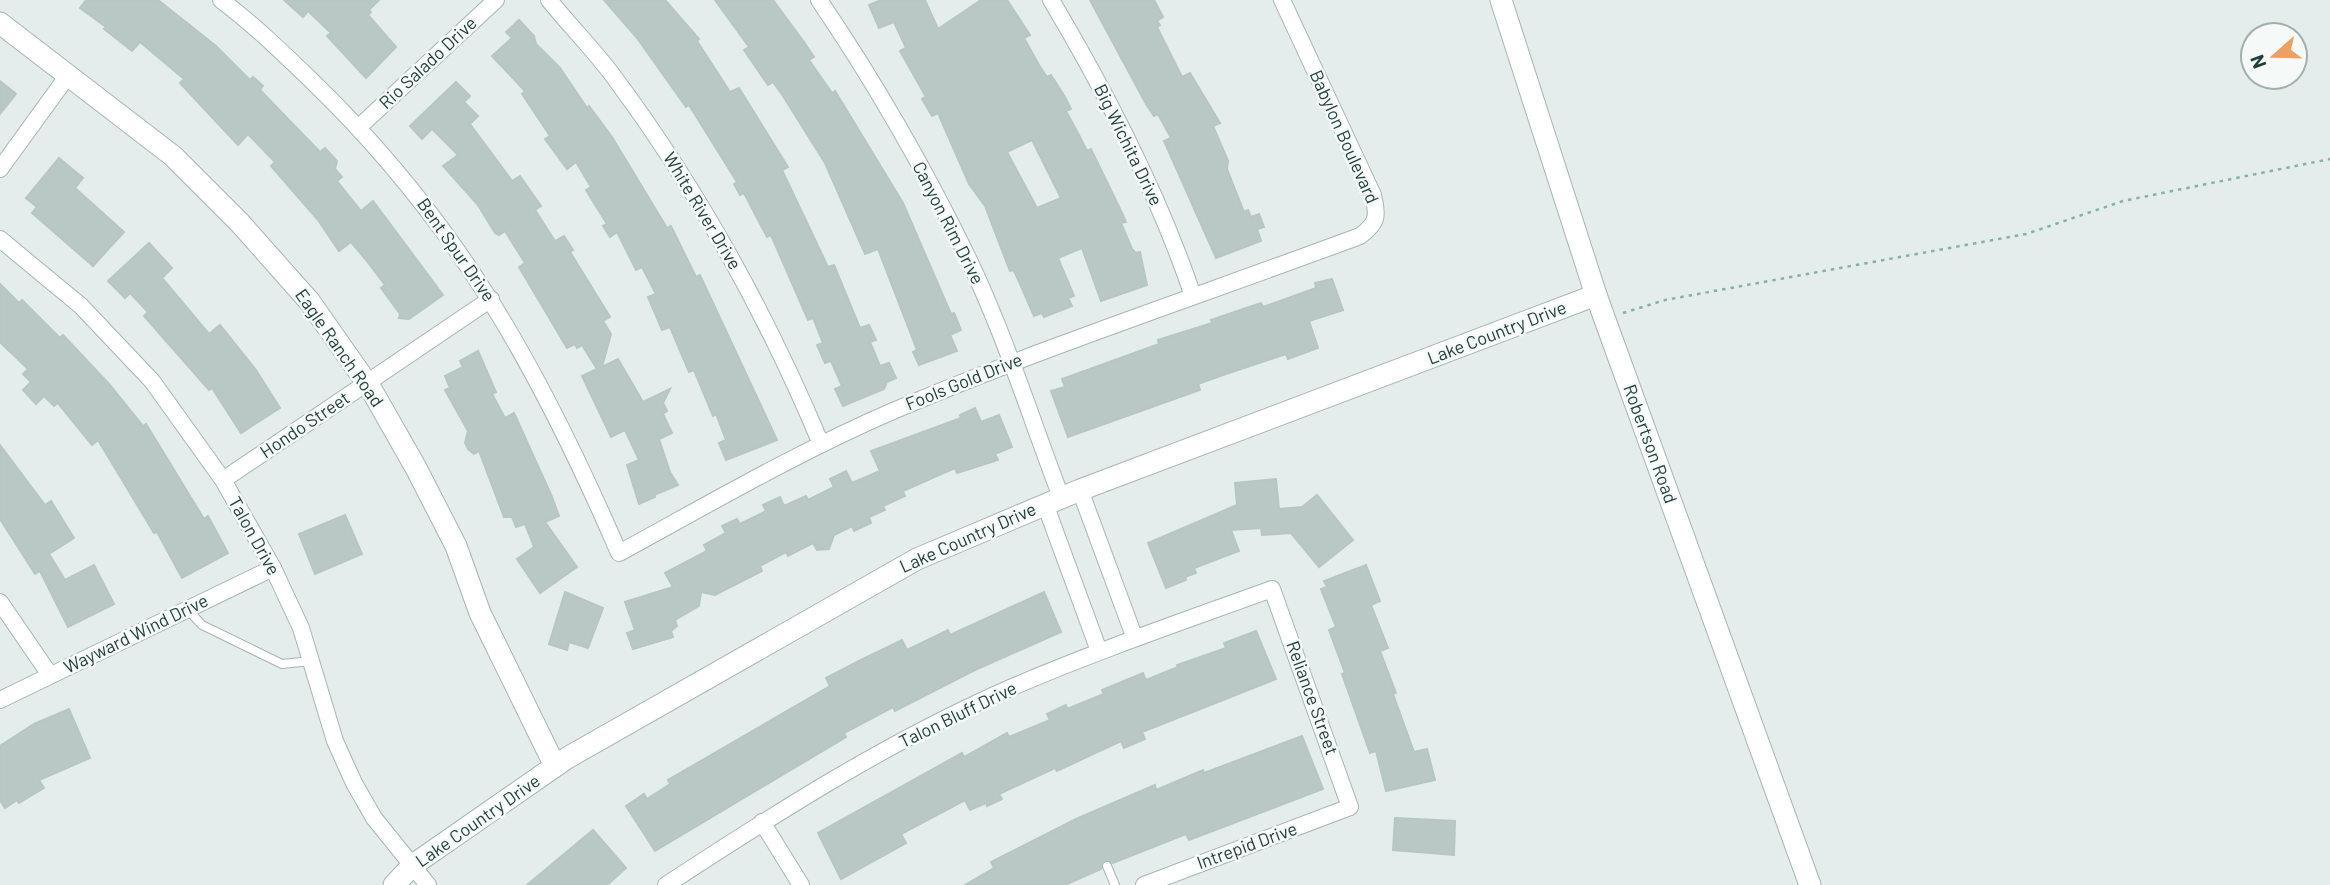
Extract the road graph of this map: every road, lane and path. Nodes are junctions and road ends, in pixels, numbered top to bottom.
1 (221, 0) edge
2 (496, 0) edge
3 (549, 0) edge
4 (819, 0) edge
5 (1051, 0) edge
6 (1282, 0) edge
7 (1501, 0) edge
8 (0, 23) edge
9 (69, 74) junction
10 (359, 127) junction
11 (2330, 159) edge
12 (0, 169) edge
13 (0, 239) edge
14 (1326, 249) joint
15 (1596, 295) junction
16 (1193, 296) junction
17 (491, 299) junction
18 (1604, 319) junction
19 (1012, 362) junction
20 (367, 384) junction
21 (821, 444) junction
22 (223, 480) junction
23 (1062, 497) junction
24 (619, 553) joint
25 (273, 568) junction
26 (1272, 589) joint
27 (0, 602) edge
28 (187, 609) junction
29 (1134, 636) junction
30 (1099, 651) junction
31 (311, 661) junction
32 (50, 675) junction
33 (0, 700) edge
34 (555, 766) junction
35 (1350, 807) joint
36 (762, 822) junction
37 (413, 865) junction
38 (1107, 866) dead end
39 (394, 885) edge
40 (428, 885) edge
41 (666, 885) edge
42 (801, 885) edge
43 (1115, 885) edge
44 (1144, 885) edge
45 (1810, 885) edge

1 - 10 street, Bent Spur Drive
2 - 10 street, Rio Salado Drive
3 - 21 street, White River Drive
4 - 19 street, Canyon Rim Drive
5 - 16 street, Big Wichita Drive
6 - 14 street, Babylon Boulevard
7 - 15 street, Robertson Road
8 - 9 street, Eagle Ranch Road
9 - 12 street
9 - 20 street, Eagle Ranch Road
10 - 17 street, Bent Spur Drive
11 - 18 path
13 - 22 street, Talon Drive
14 - 16 street, Fools Gold Drive
15 - 18 street, Robertson Road
15 - 23 street, Lake Country Drive
16 - 19 street, Fools Gold Drive
17 - 20 street, Hondo Street
17 - 24 street, Bent Spur Drive
18 - 45 street, Robertson Road
19 - 21 street, Fools Gold Drive
19 - 23 street, Canyon Rim Drive
20 - 22 street, Hondo Street
20 - 34 street, Eagle Ranch Road
21 - 24 street, Fools Gold Drive
22 - 25 street, Talon Drive
23 - 29 street
23 - 30 street
23 - 34 street, Lake Country Drive
25 - 28 street, Wayward Wind Drive
25 - 31 street, Talon Drive
26 - 29 street, Talon Bluff Drive
26 - 35 street, Reliance Street
27 - 32 street
28 - 31 lane
28 - 32 street, Wayward Wind Drive
29 - 30 street, Talon Bluff Drive
30 - 36 street, Talon Bluff Drive
31 - 37 street, Talon Drive
32 - 33 street, Wayward Wind Drive
34 - 37 street, Lake Country Drive
35 - 44 street, Intrepid Drive
36 - 41 street, Talon Bluff Drive
36 - 42 street
37 - 39 street, Lake Country Drive
37 - 40 street, Talon Drive
38 - 43 lane

